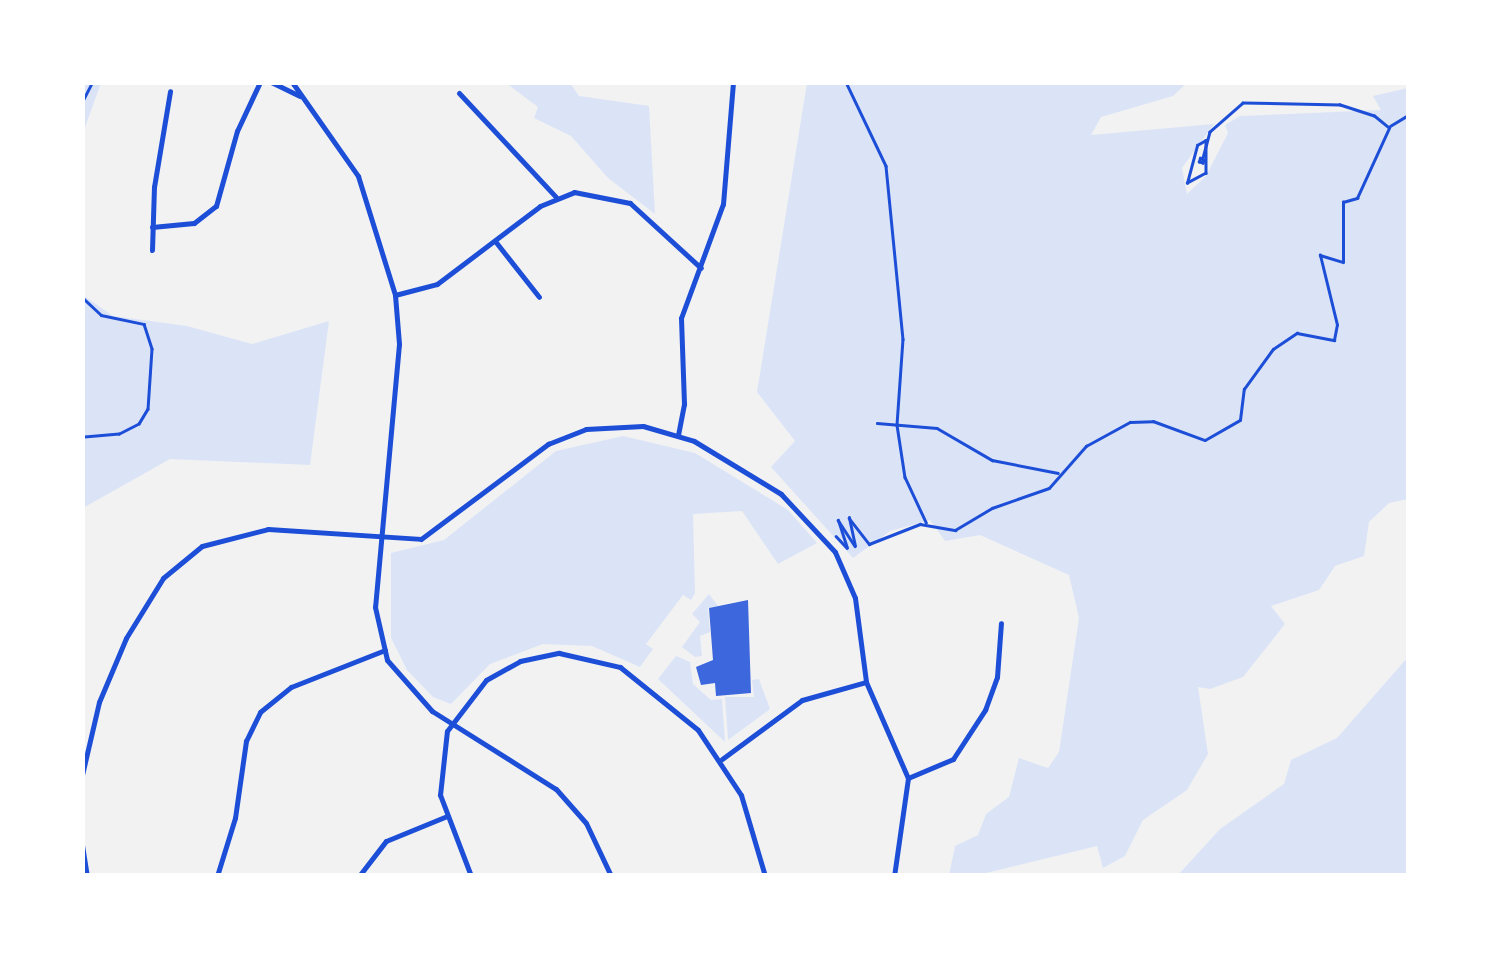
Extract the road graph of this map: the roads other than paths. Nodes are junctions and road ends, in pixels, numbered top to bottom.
1 (260, 82) edge
2 (271, 82) edge
3 (292, 82) edge
4 (733, 82) edge
5 (170, 90) dead end
6 (459, 93) dead end
7 (303, 98) junction
8 (556, 197) junction
9 (152, 227) junction
10 (496, 241) junction
11 (152, 250) dead end
12 (700, 268) junction
13 (395, 295) junction
14 (540, 298) dead end
15 (678, 435) junction
16 (382, 539) junction
17 (1001, 623) dead end
18 (386, 650) junction
19 (866, 682) junction
20 (452, 722) junction
21 (721, 760) junction
22 (82, 776) edge
23 (908, 778) junction
24 (447, 816) junction
25 (82, 844) edge
26 (87, 876) edge
27 (218, 876) edge
28 (359, 876) edge
29 (471, 876) edge
30 (611, 876) edge
31 (764, 876) edge
32 (894, 876) edge

1 - 9 street
2 - 7 street
3 - 7 street
4 - 12 street
5 - 9 street
6 - 8 street
7 - 13 street
8 - 10 street
8 - 12 street
9 - 11 street
10 - 13 street
10 - 14 street
12 - 15 street
13 - 16 street
15 - 16 street
15 - 19 street
16 - 18 street
16 - 22 street
17 - 23 street
18 - 20 street
18 - 27 street
19 - 21 street
19 - 23 street
20 - 21 street
20 - 24 street
20 - 30 street
21 - 31 street
23 - 32 street
24 - 28 street
24 - 29 street
25 - 26 street

